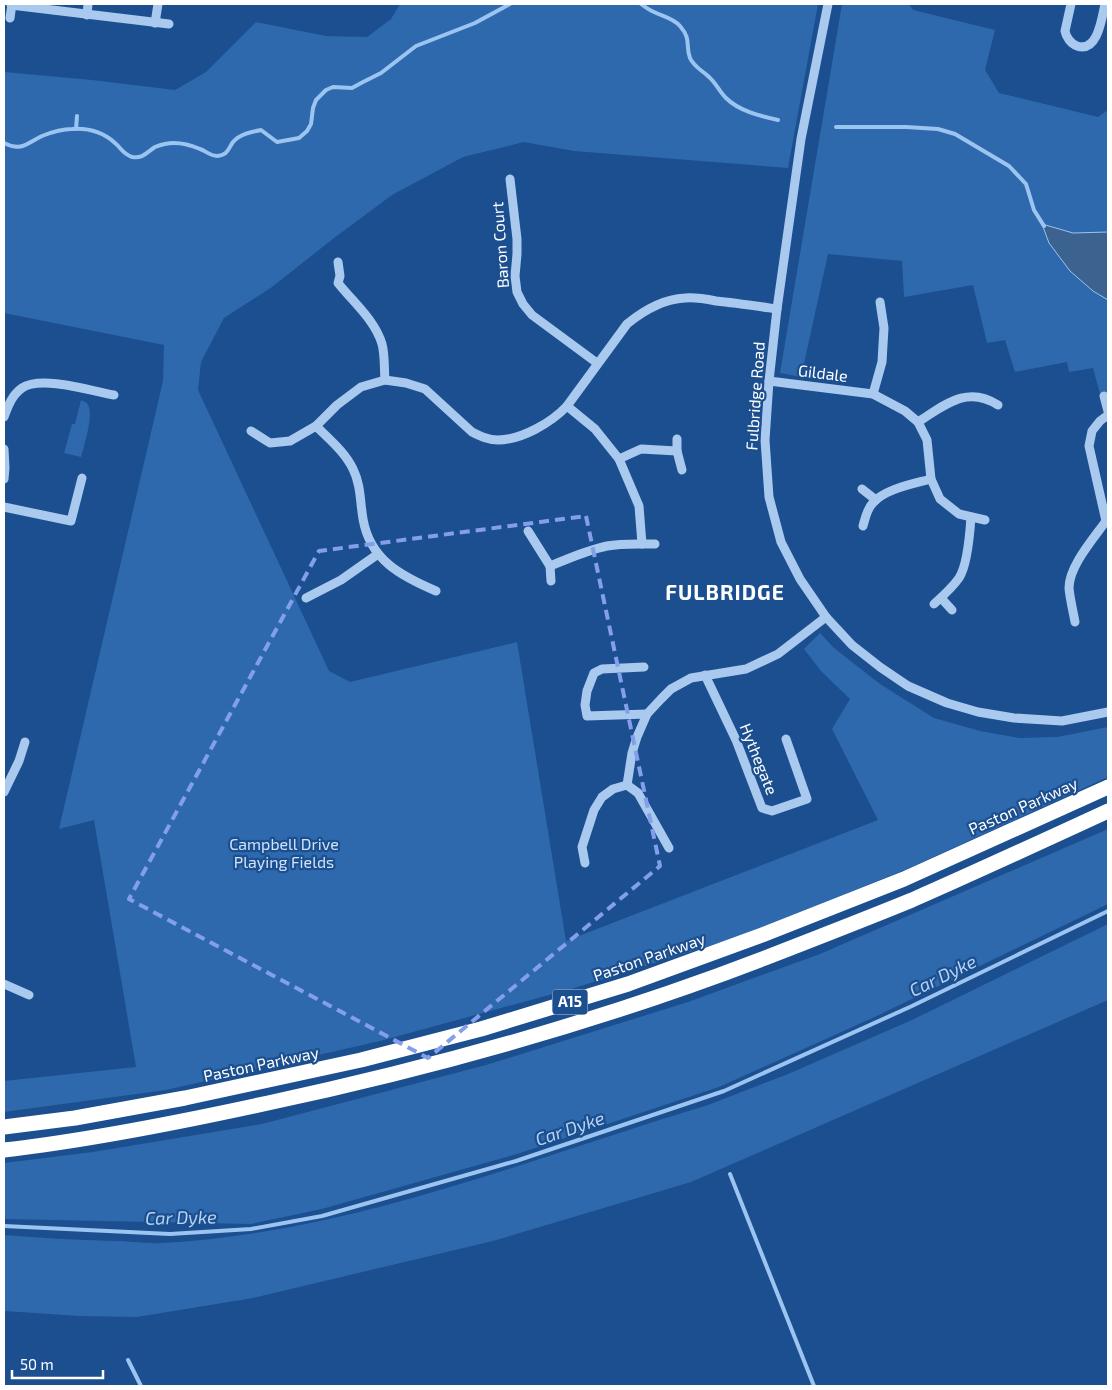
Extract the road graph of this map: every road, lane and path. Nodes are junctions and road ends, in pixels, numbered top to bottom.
1 (12, 4) edge
2 (88, 4) edge
3 (158, 4) edge
4 (828, 4) edge
5 (1071, 4) edge
6 (1105, 4) edge
7 (87, 14) junction
8 (10, 18) dead end
9 (155, 23) junction
10 (169, 24) dead end
11 (510, 178) dead end
12 (338, 262) dead end
13 (880, 302) dead end
14 (777, 309) junction
15 (597, 364) junction
16 (385, 380) junction
17 (769, 381) junction
18 (873, 394) junction
19 (114, 395) dead end
20 (1104, 396) dead end
21 (998, 405) dead end
22 (567, 406) junction
23 (1108, 411) edge
24 (1108, 415) edge
25 (4, 417) edge
26 (918, 422) junction
27 (316, 426) junction
28 (251, 431) dead end
29 (677, 439) dead end
30 (4, 449) edge
31 (677, 451) junction
32 (619, 459) junction
33 (682, 470) dead end
34 (82, 478) dead end
35 (4, 479) edge
36 (931, 479) junction
37 (862, 490) dead end
38 (876, 500) junction
39 (4, 508) edge
40 (972, 517) junction
41 (985, 520) dead end
42 (1107, 521) edge
43 (863, 526) dead end
44 (528, 531) dead end
45 (642, 544) junction
46 (655, 544) dead end
47 (378, 554) junction
48 (550, 566) junction
49 (551, 581) dead end
50 (436, 590) dead end
51 (306, 598) dead end
52 (952, 610) dead end
53 (826, 617) junction
54 (1075, 622) dead end
55 (644, 667) dead end
56 (705, 675) junction
57 (1108, 712) edge
58 (647, 714) junction
59 (786, 739) dead end
60 (25, 742) dead end
61 (627, 785) junction
62 (1108, 787) edge
63 (4, 792) edge
64 (1108, 811) edge
65 (669, 848) dead end
66 (585, 863) dead end
67 (4, 984) edge
68 (29, 995) dead end
69 (4, 1127) edge
70 (4, 1150) edge

1 - 7 street
1 - 8 street
2 - 7 street
3 - 9 street
4 - 14 street, Fulbridge Road
5 - 6 street
7 - 9 street
9 - 10 street
11 - 15 street, Baron Court
12 - 16 street
13 - 18 street
14 - 15 street
14 - 17 street, Fulbridge Road
15 - 22 street
16 - 22 street
16 - 27 street
17 - 18 street, Gildale
17 - 53 street, Fulbridge Road
18 - 26 street, Gildale
19 - 25 street
20 - 23 street
21 - 26 street
22 - 32 street
24 - 42 street
26 - 36 street
27 - 28 street
27 - 47 street
29 - 31 street
30 - 35 street
31 - 32 street
31 - 33 street
32 - 45 street
34 - 39 street
36 - 38 street
36 - 40 street
37 - 38 street
38 - 43 street
40 - 41 street
40 - 52 street
42 - 54 street
44 - 48 street
45 - 46 street
45 - 48 street
47 - 50 street
47 - 51 street
48 - 49 street
53 - 56 street
53 - 57 street, Fulbridge Road
55 - 58 street
56 - 58 street
56 - 59 street, Hythegate
58 - 61 street
60 - 63 street
61 - 65 street
61 - 66 street
62 - 69 highway, Paston Parkway / A15
64 - 70 highway, A15
67 - 68 street

